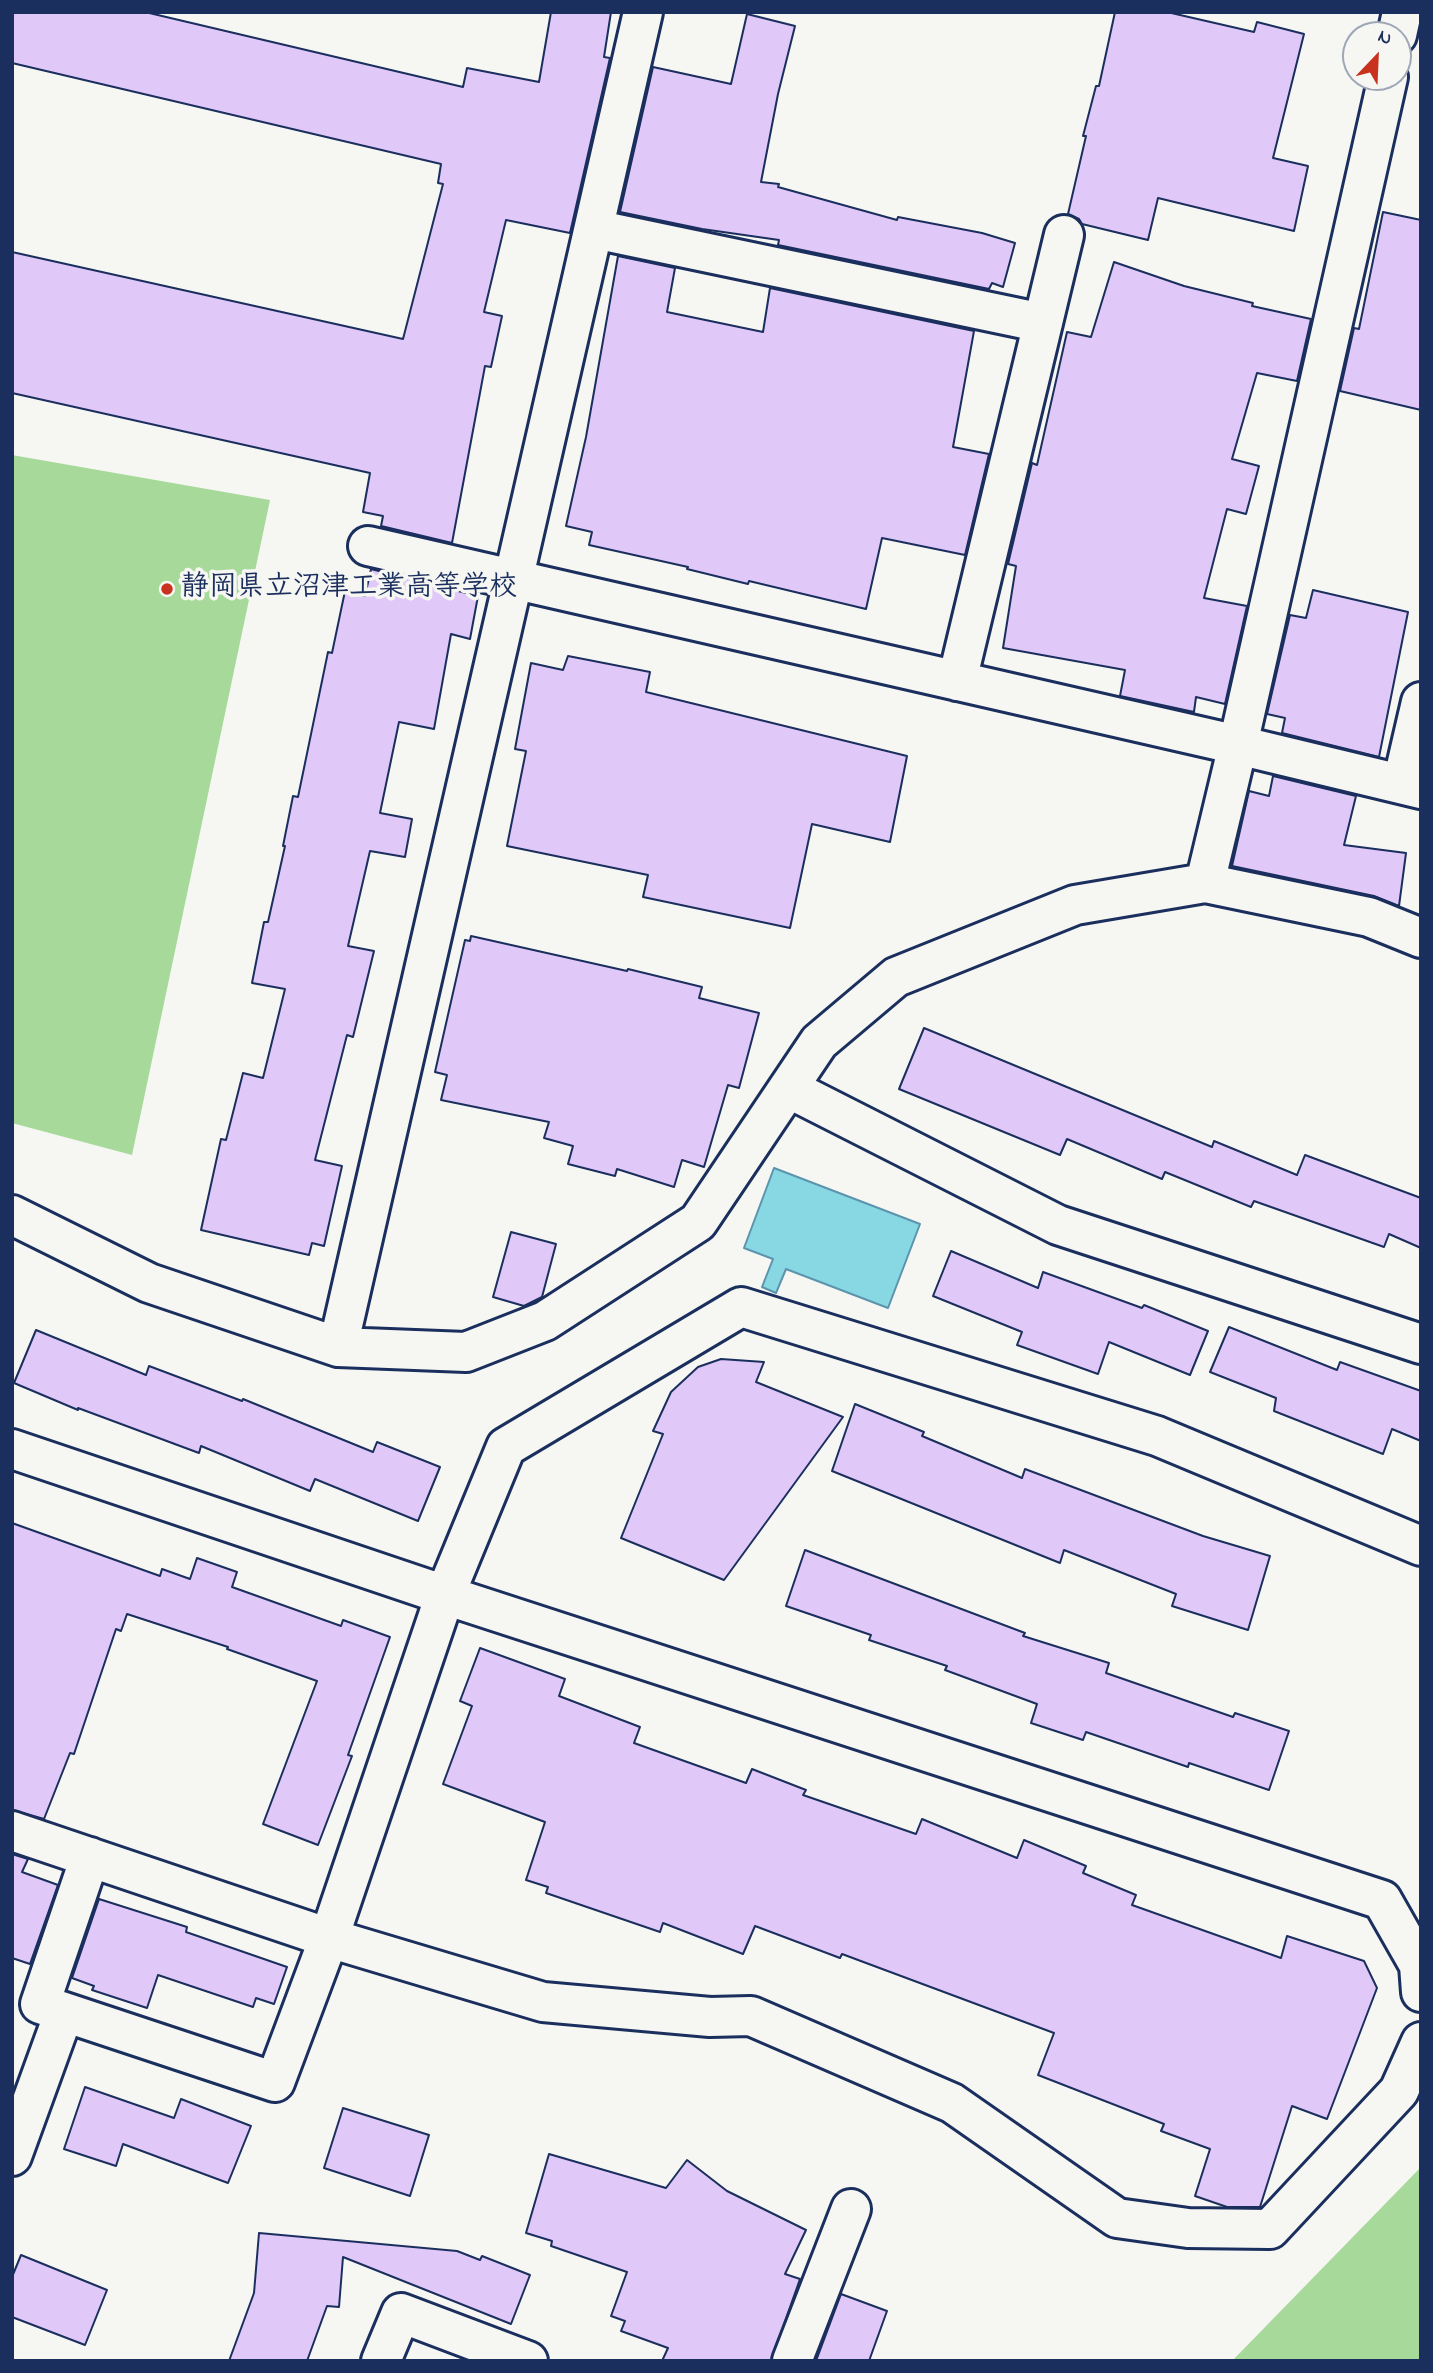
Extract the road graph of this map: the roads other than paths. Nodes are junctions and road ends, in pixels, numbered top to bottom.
1 (643, 12) edge
2 (1385, 91) edge
3 (594, 229) junction
4 (1064, 235) dead end
5 (1042, 323) junction
6 (368, 546) dead end
7 (513, 580) junction
8 (957, 681) junction
9 (1421, 702) edge
10 (1238, 745) junction
11 (1412, 787) edge
12 (1205, 883) junction
13 (1421, 938) edge
14 (788, 1088) junction
15 (12, 1215) edge
16 (1421, 1344) edge
17 (338, 1347) junction
18 (12, 1449) edge
19 (1421, 1546) edge
20 (445, 1595) junction
21 (12, 1831) edge
22 (90, 1857) junction
23 (329, 1938) junction
24 (1421, 1992) edge
25 (64, 2013) junction
26 (1421, 2042) edge
27 (12, 2156) edge
28 (851, 2209) dead end
29 (382, 2361) edge
30 (528, 2361) edge
31 (793, 2361) edge

1 - 3 street
2 - 10 street
3 - 5 street
3 - 7 street
4 - 5 street
5 - 8 street
6 - 7 street
7 - 8 street
7 - 17 street
8 - 10 street
9 - 11 street
10 - 11 street
10 - 12 street
12 - 13 street
12 - 14 street
14 - 16 street
14 - 17 street
15 - 17 street
18 - 20 street
19 - 20 street
20 - 23 street
20 - 24 street
21 - 22 street
22 - 23 street
22 - 25 street
23 - 25 street
23 - 26 street
25 - 27 street
28 - 31 street
29 - 30 street

